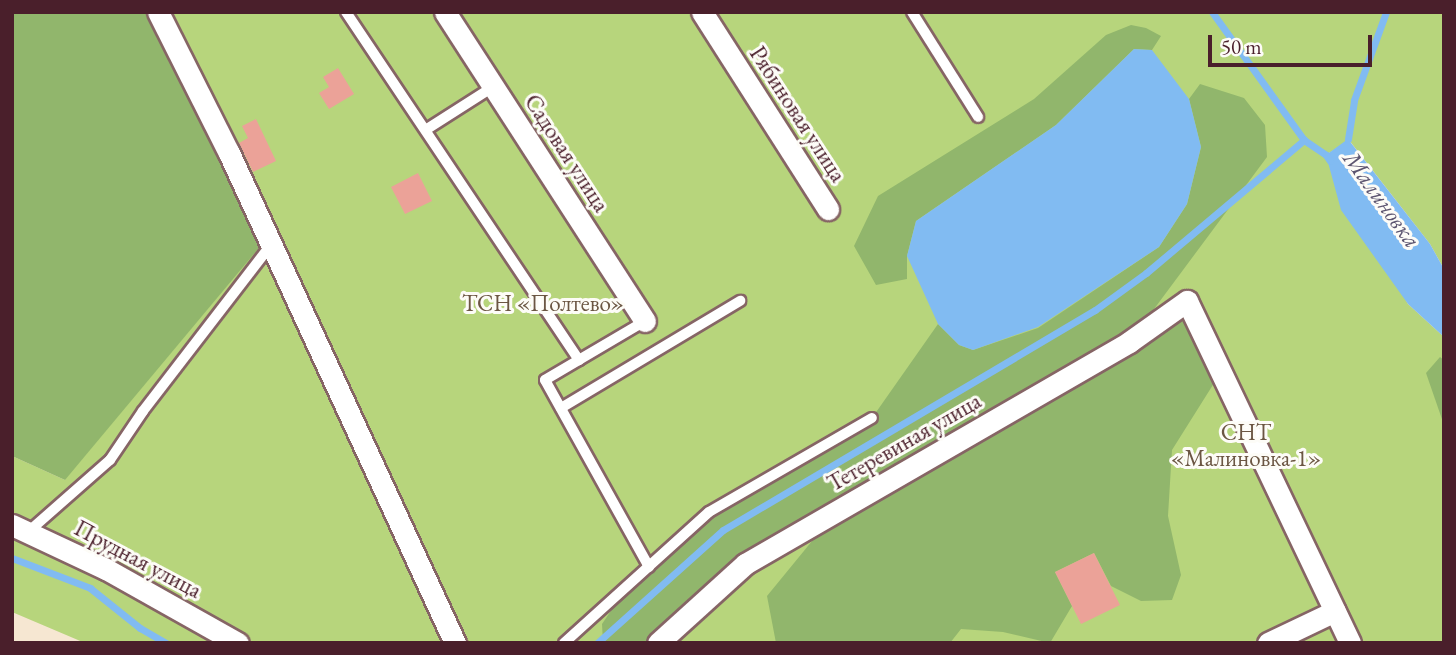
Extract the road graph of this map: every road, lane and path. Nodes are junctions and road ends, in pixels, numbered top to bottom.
1 (158, 12) edge
2 (346, 12) edge
3 (445, 12) edge
4 (702, 12) edge
5 (912, 12) edge
6 (493, 87) junction
7 (978, 117) dead end
8 (427, 130) junction
9 (828, 209) dead end
10 (271, 245) junction
11 (740, 301) dead end
12 (645, 321) joint
13 (579, 360) junction
14 (561, 408) junction
15 (872, 418) dead end
16 (20, 528) edge
17 (649, 566) junction
18 (1335, 611) junction
19 (238, 643) edge
20 (455, 643) edge
21 (564, 643) edge
22 (658, 643) edge
23 (1268, 643) edge
24 (1350, 643) edge

1 - 10 street
2 - 8 lane
3 - 6 street, Садовая улица
4 - 9 street, Рябиновая улица
5 - 7 lane
6 - 8 lane
6 - 12 street, Садовая улица
8 - 13 lane
10 - 16 lane
10 - 20 street
11 - 14 lane
12 - 13 lane
13 - 14 lane
14 - 17 lane
15 - 17 lane
16 - 19 street, Прудная улица
17 - 21 lane
18 - 22 street, Тетеревиная улица
18 - 23 street
18 - 24 street

